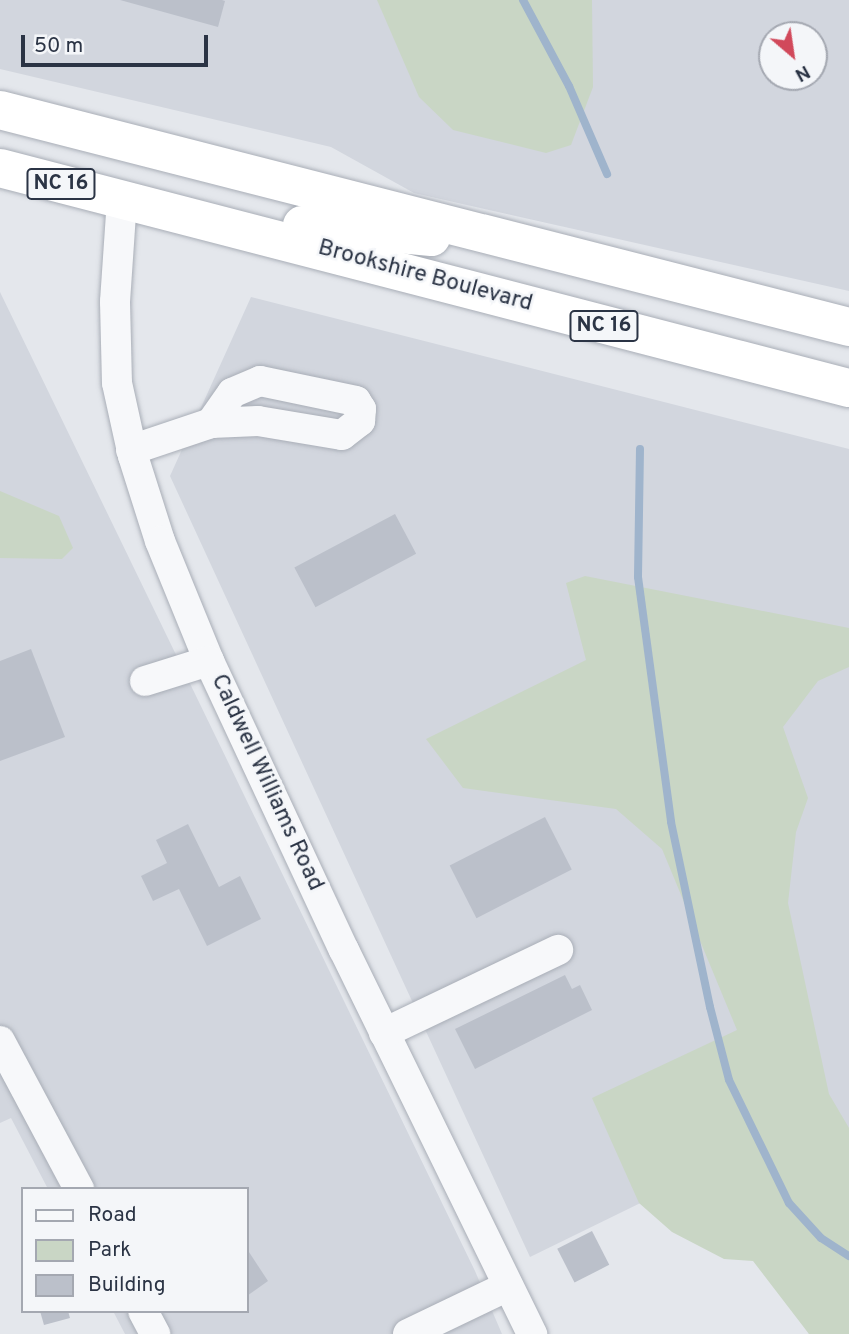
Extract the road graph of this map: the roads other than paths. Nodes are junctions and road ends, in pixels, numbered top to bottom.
1 (0, 110) edge
2 (110, 137) junction
3 (0, 148) edge
4 (0, 168) edge
5 (122, 199) junction
6 (537, 246) junction
7 (849, 327) edge
8 (849, 388) edge
9 (211, 423) dead end
10 (131, 450) junction
11 (209, 661) junction
12 (145, 681) dead end
13 (558, 950) dead end
14 (384, 1033) junction
15 (0, 1041) edge
16 (78, 1187) edge
17 (508, 1286) junction
18 (145, 1313) edge
19 (155, 1334) edge
20 (408, 1334) edge
21 (532, 1334) edge

1 - 2 highway, NC 16
2 - 3 highway
2 - 6 highway, NC 16
4 - 5 highway, Brookshire Boulevard / NC 16
5 - 6 highway
5 - 8 highway, Brookshire Boulevard / NC 16
5 - 10 street, Caldwell Williams Road
6 - 7 highway, NC 16
9 - 10 street
10 - 11 street, Caldwell Williams Road
11 - 12 street
11 - 14 street, Caldwell Williams Road
13 - 14 street
14 - 17 street, Caldwell Williams Road
15 - 16 street
17 - 20 street
17 - 21 street, Caldwell Williams Road
18 - 19 street

